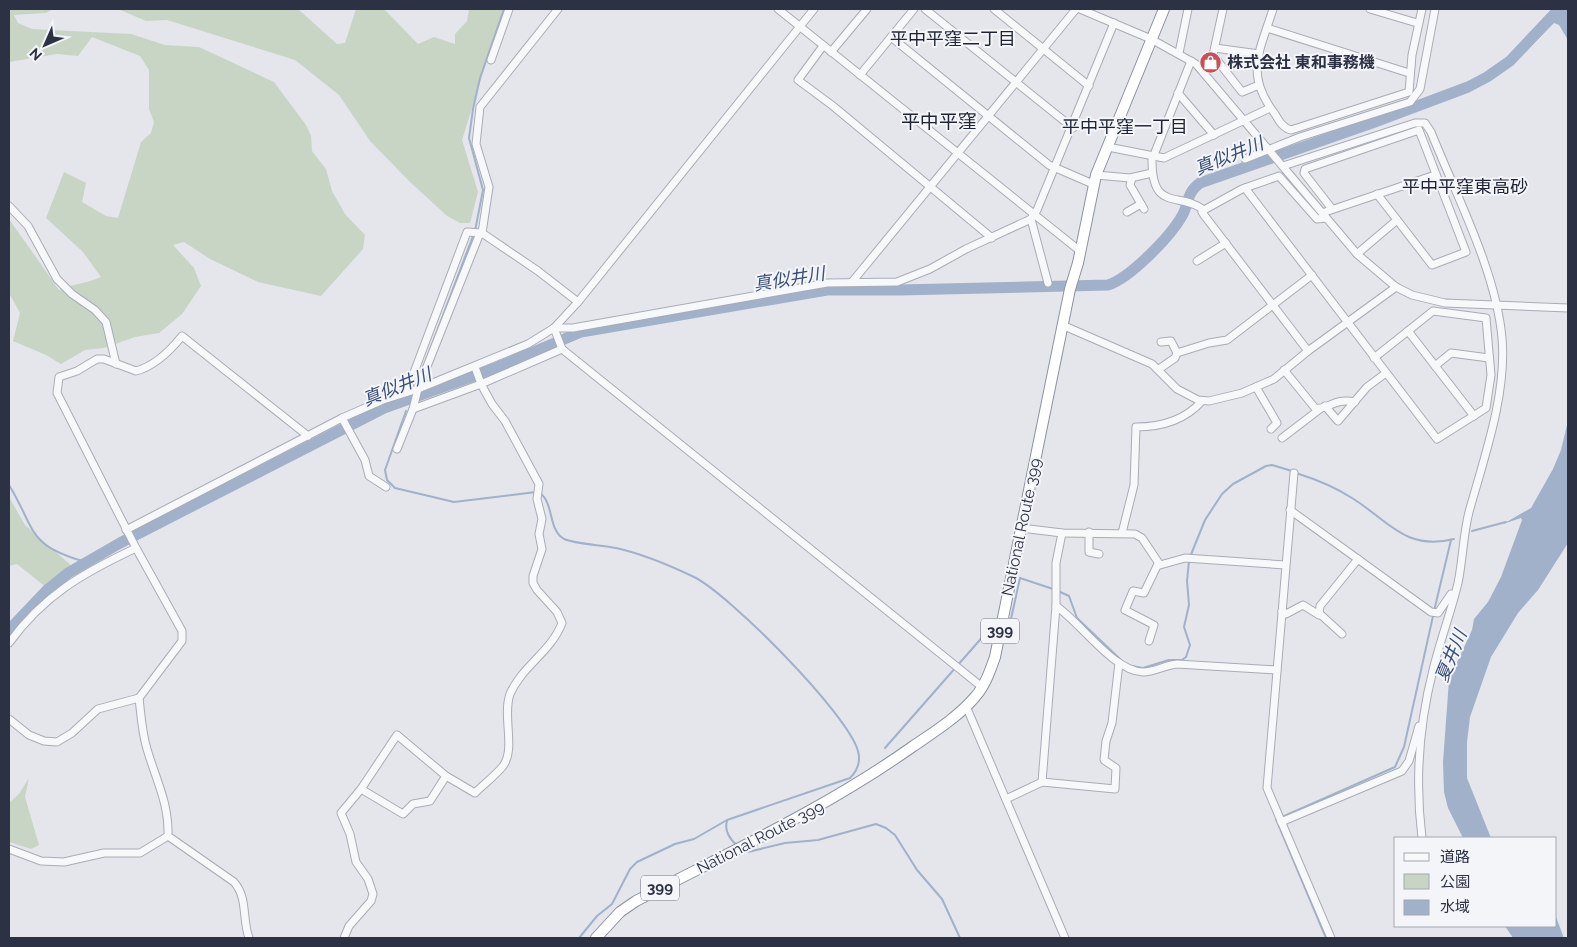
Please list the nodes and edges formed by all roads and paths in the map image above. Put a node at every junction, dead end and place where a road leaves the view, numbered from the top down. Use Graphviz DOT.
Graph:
graph roads {
  1 [pos="509,9"];
  2 [pos="558,9"];
  3 [pos="778,9"];
  4 [pos="814,9"];
  5 [pos="867,9"];
  6 [pos="914,9"];
  7 [pos="925,9"];
  8 [pos="994,9"];
  9 [pos="1076,9"];
  10 [pos="1080,9"];
  11 [pos="1164,9"];
  12 [pos="1188,9"];
  13 [pos="1223,9"];
  14 [pos="1274,9"];
  15 [pos="1370,9"];
  16 [pos="1422,9"];
  17 [pos="1435,9"];
  18 [pos="1097,12"];
  19 [pos="1418,23"];
  20 [pos="1114,24"];
  21 [pos="800,26"];
  22 [pos="1267,28"];
  23 [pos="891,37"];
  24 [pos="1151,39"];
  25 [pos="824,46"];
  26 [pos="1215,48"];
  27 [pos="1043,49"];
  28 [pos="831,52"];
  29 [pos="1179,53"];
  30 [pos="1259,54"];
  31 [pos="491,60"];
  32 [pos="1191,61"];
  33 [pos="1410,73"];
  34 [pos="860,75"];
  35 [pos="1016,83"];
  36 [pos="1259,85"];
  37 [pos="1089,86"];
  38 [pos="1178,93"];
  39 [pos="1270,108"];
  40 [pos="989,116"];
  41 [pos="1244,121"];
  42 [pos="1072,128"];
  43 [pos="1214,135"];
  44 [pos="1108,147"];
  45 [pos="1270,150"];
  46 [pos="958,154"];
  47 [pos="1154,156"];
  48 [pos="1245,159"];
  49 [pos="1283,166"];
  50 [pos="1055,168"];
  51 [pos="1152,174"];
  52 [pos="1435,174"];
  53 [pos="1132,178"];
  54 [pos="1094,180"];
  55 [pos="931,188"];
  56 [pos="1245,188"];
  57 [pos="1377,194"];
  58 [pos="9,206"];
  59 [pos="1332,209"];
  60 [pos="1204,210"];
  61 [pos="1127,212"];
  62 [pos="1324,216"];
  63 [pos="1033,217"];
  64 [pos="1397,220"];
  65 [pos="478,233"];
  66 [pos="992,238"];
  67 [pos="1226,243"];
  68 [pos="1080,251"];
  69 [pos="1357,254"];
  70 [pos="1197,261"];
  71 [pos="1312,275"];
  72 [pos="852,282"];
  73 [pos="1048,283"];
  74 [pos="1396,287"];
  75 [pos="578,302"];
  76 [pos="1498,304"];
  77 [pos="1272,305"];
  78 [pos="1568,308"];
  79 [pos="1348,323"];
  80 [pos="1062,325"];
  81 [pos="555,330"];
  82 [pos="1408,331"];
  83 [pos="1161,342"];
  84 [pos="561,347"];
  85 [pos="1308,351"];
  86 [pos="1177,353"];
  87 [pos="1374,358"];
  88 [pos="1489,358"];
  89 [pos="116,364"];
  90 [pos="1435,366"];
  91 [pos="475,368"];
  92 [pos="1159,369"];
  93 [pos="1284,370"];
  94 [pos="1386,372"];
  95 [pos="481,382"];
  96 [pos="1256,387"];
  97 [pos="418,390"];
  98 [pos="408,391"];
  99 [pos="1202,401"];
  100 [pos="1355,402"];
  101 [pos="414,407"];
  102 [pos="1323,407"];
  103 [pos="1474,416"];
  104 [pos="343,419"];
  105 [pos="1271,428"];
  106 [pos="308,436"];
  107 [pos="1282,438"];
  108 [pos="397,449"];
  109 [pos="1294,473"];
  110 [pos="386,487"];
  111 [pos="1290,510"];
  112 [pos="1021,528"];
  113 [pos="127,531"];
  114 [pos="1089,532"];
  115 [pos="1062,533"];
  116 [pos="1122,533"];
  117 [pos="135,546"];
  118 [pos="1099,554"];
  119 [pos="1358,559"];
  120 [pos="1158,564"];
  121 [pos="1286,565"];
  122 [pos="1458,582"];
  123 [pos="1056,606"];
  124 [pos="1282,611"];
  125 [pos="1320,614"];
  126 [pos="1342,634"];
  127 [pos="1149,642"];
  128 [pos="9,643"];
  129 [pos="1119,663"];
  130 [pos="1277,670"];
  131 [pos="982,686"];
  132 [pos="139,698"];
  133 [pos="966,706"];
  134 [pos="1424,711"];
  135 [pos="9,719"];
  136 [pos="446,776"];
  137 [pos="1042,782"];
  138 [pos="361,789"];
  139 [pos="1006,799"];
  140 [pos="1281,822"];
  141 [pos="168,836"];
  142 [pos="1422,837"];
  143 [pos="9,849"];
  144 [pos="250,938"];
  145 [pos="344,938"];
  146 [pos="596,938"];
  147 [pos="1065,938"];
  148 [pos="1331,938"];
  1 -- 31 [label="street"];
  2 -- 65 [label="street"];
  3 -- 21 [label="street"];
  4 -- 21 [label="street"];
  5 -- 28 [label="street"];
  6 -- 23 [label="street"];
  7 -- 35 [label="street"];
  8 -- 27 [label="street"];
  9 -- 27 [label="street"];
  10 -- 18 [label="street"];
  11 -- 24 [label="highway, National Route 399 / 399"];
  12 -- 29 [label="street"];
  13 -- 26 [label="street"];
  14 -- 22 [label="street"];
  15 -- 19 [label="street"];
  16 -- 19 [label="street"];
  17 -- 45 [label="street"];
  18 -- 20 [label="street"];
  19 -- 33 [label="street"];
  20 -- 24 [label="street"];
  20 -- 37 [label="street"];
  21 -- 25 [label="street"];
  21 -- 75 [label="street"];
  22 -- 30 [label="street"];
  22 -- 33 [label="street"];
  23 -- 34 [label="street"];
  23 -- 40 [label="street"];
  24 -- 29 [label="street"];
  24 -- 44 [label="highway, National Route 399 / 399"];
  25 -- 28 [label="street"];
  25 -- 55 [label="street"];
  26 -- 30 [label="street"];
  26 -- 36 [label="street"];
  27 -- 35 [label="street"];
  27 -- 37 [label="street"];
  28 -- 34 [label="street"];
  29 -- 32 [label="street"];
  30 -- 36 [label="street"];
  32 -- 38 [label="street"];
  32 -- 41 [label="street"];
  33 -- 39 [label="street"];
  34 -- 46 [label="street"];
  35 -- 40 [label="street"];
  35 -- 42 [label="street"];
  36 -- 39 [label="street"];
  37 -- 42 [label="street"];
  38 -- 43 [label="street"];
  38 -- 47 [label="street"];
  39 -- 41 [label="street"];
  40 -- 46 [label="street"];
  40 -- 50 [label="street"];
  41 -- 43 [label="street"];
  41 -- 45 [label="street"];
  42 -- 50 [label="street"];
  43 -- 47 [label="street"];
  44 -- 47 [label="street"];
  44 -- 54 [label="highway, National Route 399 / 399"];
  45 -- 48 [label="street"];
  45 -- 49 [label="street"];
  46 -- 55 [label="street"];
  46 -- 63 [label="street"];
  47 -- 51 [label="street"];
  49 -- 62 [label="street"];
  49 -- 76 [label="street"];
  50 -- 54 [label="street"];
  50 -- 63 [label="street"];
  51 -- 53 [label="street"];
  51 -- 60 [label="street"];
  52 -- 57 [label="street"];
  52 -- 59 [label="street"];
  52 -- 64 [label="street"];
  53 -- 54 [label="street"];
  53 -- 61 [label="street"];
  54 -- 68 [label="highway, National Route 399 / 399"];
  55 -- 66 [label="street"];
  55 -- 72 [label="street"];
  56 -- 60 [label="street"];
  56 -- 62 [label="street"];
  56 -- 71 [label="street"];
  57 -- 59 [label="street"];
  57 -- 64 [label="street"];
  58 -- 89 [label="street"];
  59 -- 62 [label="street"];
  60 -- 67 [label="street"];
  62 -- 69 [label="street"];
  63 -- 66 [label="street"];
  63 -- 68 [label="street"];
  63 -- 73 [label="street"];
  64 -- 69 [label="street"];
  65 -- 75 [label="street"];
  65 -- 97 [label="street"];
  65 -- 98 [label="street"];
  66 -- 72 [label="street"];
  67 -- 70 [label="street"];
  67 -- 77 [label="street"];
  68 -- 80 [label="highway, National Route 399 / 399"];
  69 -- 74 [label="street"];
  71 -- 77 [label="street"];
  71 -- 79 [label="street"];
  72 -- 81 [label="street"];
  74 -- 76 [label="street"];
  74 -- 79 [label="street"];
  75 -- 81 [label="street"];
  76 -- 78 [label="street"];
  76 -- 122 [label="street"];
  77 -- 85 [label="street"];
  77 -- 86 [label="street"];
  79 -- 85 [label="street"];
  79 -- 87 [label="street"];
  80 -- 92 [label="street"];
  80 -- 112 [label="highway, National Route 399 / 399"];
  81 -- 84 [label="street"];
  81 -- 91 [label="street"];
  82 -- 87 [label="street"];
  82 -- 88 [label="street"];
  82 -- 90 [label="street"];
  83 -- 86 [label="street"];
  84 -- 95 [label="street"];
  84 -- 131 [label="street"];
  85 -- 93 [label="street"];
  86 -- 92 [label="street"];
  87 -- 94 [label="street"];
  88 -- 90 [label="street"];
  88 -- 103 [label="street"];
  89 -- 106 [label="street"];
  89 -- 113 [label="street"];
  90 -- 103 [label="street"];
  91 -- 95 [label="street"];
  91 -- 97 [label="street"];
  92 -- 99 [label="street"];
  93 -- 96 [label="street"];
  93 -- 102 [label="street"];
  94 -- 100 [label="street"];
  94 -- 103 [label="street"];
  95 -- 101 [label="street"];
  95 -- 136 [label="street"];
  96 -- 99 [label="street"];
  96 -- 105 [label="street"];
  97 -- 98 [label="street"];
  97 -- 101 [label="street"];
  98 -- 104 [label="street"];
  99 -- 116 [label="street"];
  100 -- 102 [label="street"];
  100 -- 102 [label="street"];
  101 -- 108 [label="street"];
  102 -- 107 [label="street"];
  104 -- 106 [label="street"];
  104 -- 110 [label="street"];
  106 -- 113 [label="street"];
  109 -- 111 [label="street"];
  111 -- 119 [label="street"];
  111 -- 121 [label="street"];
  112 -- 115 [label="street"];
  112 -- 131 [label="highway, National Route 399 / 399"];
  113 -- 117 [label="street"];
  114 -- 115 [label="street"];
  114 -- 116 [label="street"];
  114 -- 118 [label="street"];
  115 -- 123 [label="street"];
  116 -- 120 [label="street"];
  117 -- 128 [label="street"];
  117 -- 132 [label="street"];
  119 -- 122 [label="street"];
  119 -- 125 [label="street"];
  120 -- 121 [label="street"];
  120 -- 127 [label="street"];
  121 -- 124 [label="street"];
  122 -- 134 [label="street"];
  123 -- 129 [label="street"];
  123 -- 137 [label="street"];
  124 -- 125 [label="street"];
  124 -- 130 [label="street"];
  125 -- 126 [label="street"];
  129 -- 130 [label="street"];
  129 -- 137 [label="street"];
  130 -- 140 [label="street"];
  131 -- 133 [label="highway, National Route 399 / 399"];
  132 -- 135 [label="street"];
  132 -- 141 [label="street"];
  133 -- 139 [label="street"];
  133 -- 146 [label="highway, National Route 399 / 399"];
  134 -- 140 [label="street"];
  134 -- 142 [label="street"];
  136 -- 138 [label="street"];
  136 -- 138 [label="street"];
  137 -- 139 [label="street"];
  138 -- 145 [label="street"];
  139 -- 147 [label="street"];
  140 -- 148 [label="street"];
  141 -- 143 [label="street"];
  141 -- 144 [label="street"];
}
